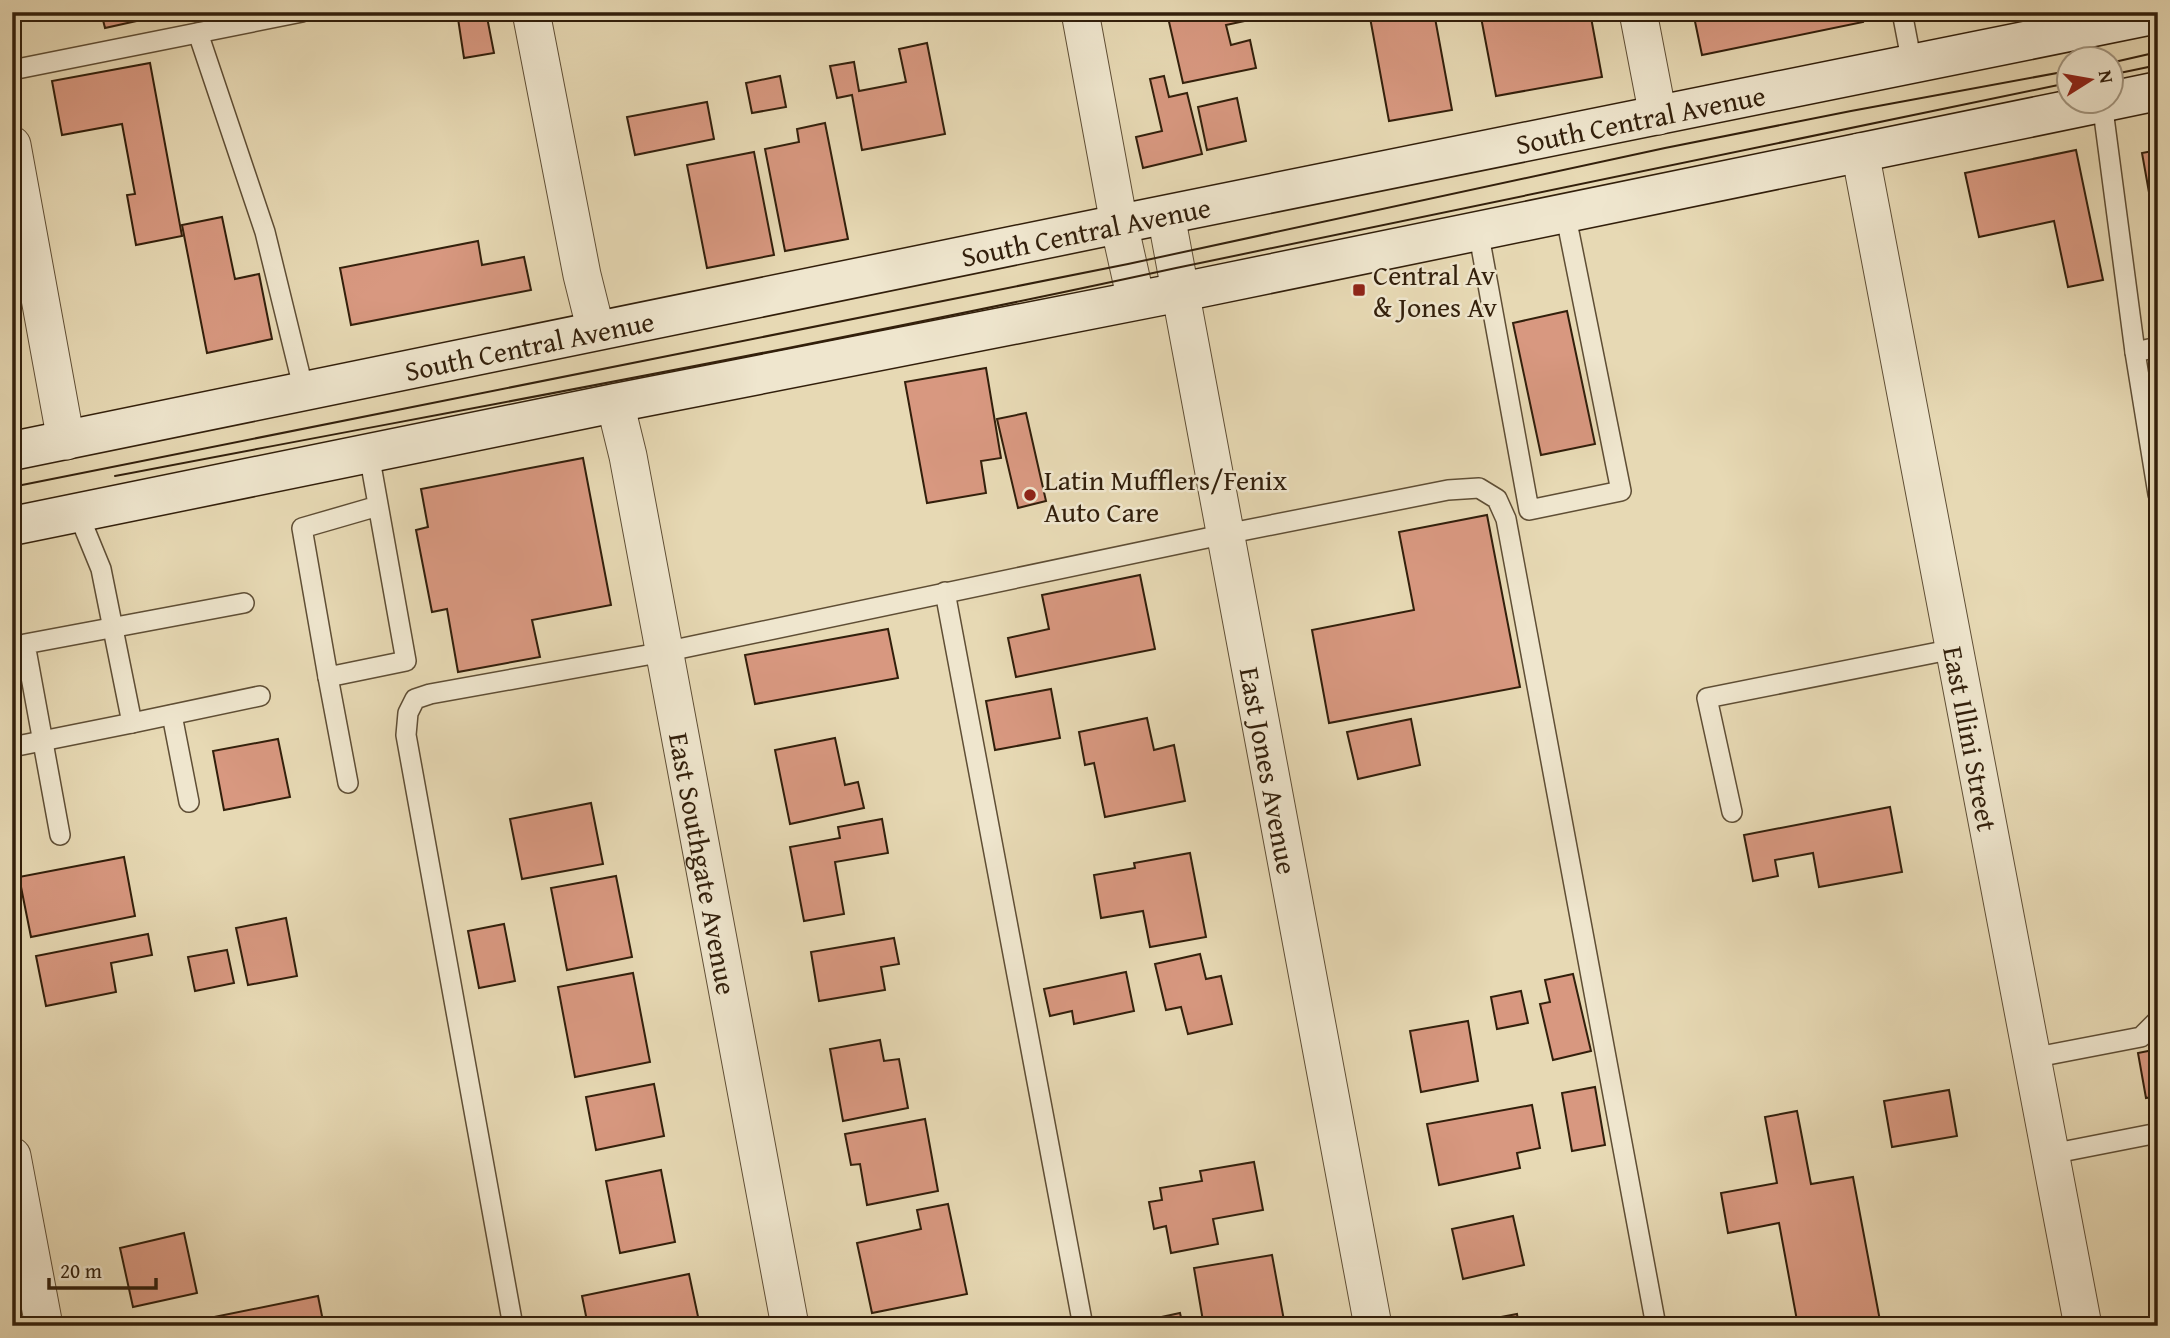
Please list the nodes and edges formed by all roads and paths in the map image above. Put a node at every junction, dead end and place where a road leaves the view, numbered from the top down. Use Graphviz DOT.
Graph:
graph roads {
  1 [pos="302,12"];
  2 [pos="531,12"];
  3 [pos="1080,12"];
  4 [pos="1638,12"];
  5 [pos="1902,12"];
  6 [pos="2158,14"];
  7 [pos="258,17"];
  8 [pos="2087,20"];
  9 [pos="198,33"];
  10 [pos="1912,64"];
  11 [pos="12,70"];
  12 [pos="2158,91"];
  13 [pos="2124,98"];
  14 [pos="2054,113"];
  15 [pos="1658,116"];
  16 [pos="2108,116"];
  17 [pos="1860,152"];
  18 [pos="14,161"];
  19 [pos="1565,212"];
  20 [pos="1166,215"];
  21 [pos="1119,224"];
  22 [pos="1478,230"];
  23 [pos="1181,292"];
  24 [pos="1136,300"];
  25 [pos="596,331"];
  26 [pos="2158,347"];
  27 [pos="2135,352"];
  28 [pos="304,391"];
  29 [pos="615,403"];
  30 [pos="66,441"];
  31 [pos="12,451"];
  32 [pos="369,454"];
  33 [pos="2158,494"];
  34 [pos="378,506"];
  35 [pos="78,513"];
  36 [pos="12,526"];
  37 [pos="1226,534"];
  38 [pos="945,592"];
  39 [pos="244,603"];
  40 [pos="113,627"];
  41 [pos="1954,649"];
  42 [pos="664,652"];
  43 [pos="328,677"];
  44 [pos="260,696"];
  45 [pos="172,715"];
  46 [pos="132,723"];
  47 [pos="43,741"];
  48 [pos="12,747"];
  49 [pos="348,783"];
  50 [pos="189,802"];
  51 [pos="1732,812"];
  52 [pos="60,835"];
  53 [pos="2158,1020"];
  54 [pos="2032,1058"];
  55 [pos="2158,1133"];
  56 [pos="2050,1154"];
  57 [pos="12,1156"];
  58 [pos="44,1326"];
  59 [pos="513,1326"];
  60 [pos="790,1326"];
  61 [pos="1083,1326"];
  62 [pos="1373,1326"];
  63 [pos="1656,1326"];
  64 [pos="2083,1326"];
  1 -- 7 [label="lane"];
  2 -- 25 [label="street"];
  3 -- 21 [label="street"];
  4 -- 15 [label="street"];
  5 -- 10 [label="lane"];
  6 -- 8 [label="main road, South Central Avenue"];
  7 -- 9 [label="lane"];
  8 -- 10 [label="main road, South Central Avenue"];
  9 -- 11 [label="lane"];
  9 -- 28 [label="lane"];
  10 -- 15 [label="main road, South Central Avenue"];
  12 -- 13 [label="main road"];
  14 -- 17 [label="main road"];
  15 -- 20 [label="main road, South Central Avenue"];
  16 -- 27 [label="lane"];
  17 -- 19 [label="main road"];
  17 -- 41 [label="street, East Illini Street"];
  18 -- 30 [label="street"];
  19 -- 22 [label="main road"];
  19 -- 22 [label="lane"];
  20 -- 21 [label="main road, South Central Avenue"];
  20 -- 23 [label="street, East Jones Avenue"];
  21 -- 24 [label="street"];
  21 -- 25 [label="main road, South Central Avenue"];
  22 -- 23 [label="main road"];
  23 -- 24 [label="main road"];
  23 -- 37 [label="street, East Jones Avenue"];
  24 -- 29 [label="main road"];
  25 -- 28 [label="main road, South Central Avenue"];
  26 -- 27 [label="lane"];
  27 -- 33 [label="lane"];
  28 -- 30 [label="main road, South Central Avenue"];
  29 -- 32 [label="main road"];
  29 -- 42 [label="street, East Southgate Avenue"];
  30 -- 31 [label="main road, South Central Avenue"];
  32 -- 34 [label="lane"];
  32 -- 35 [label="main road"];
  34 -- 43 [label="lane"];
  34 -- 43 [label="lane"];
  35 -- 36 [label="main road"];
  35 -- 40 [label="lane"];
  37 -- 38 [label="lane"];
  37 -- 62 [label="street, East Jones Avenue"];
  37 -- 63 [label="lane"];
  38 -- 42 [label="lane"];
  38 -- 61 [label="lane"];
  39 -- 40 [label="lane"];
  40 -- 46 [label="lane"];
  40 -- 47 [label="lane"];
  41 -- 51 [label="lane"];
  41 -- 54 [label="street, East Illini Street"];
  42 -- 59 [label="lane"];
  42 -- 60 [label="street, East Southgate Avenue"];
  43 -- 49 [label="lane"];
  44 -- 45 [label="lane"];
  45 -- 46 [label="lane"];
  45 -- 50 [label="lane"];
  46 -- 47 [label="lane"];
  47 -- 48 [label="lane"];
  47 -- 52 [label="lane"];
  53 -- 54 [label="lane"];
  54 -- 56 [label="street, East Illini Street"];
  55 -- 56 [label="lane"];
  56 -- 64 [label="street, East Illini Street"];
  57 -- 58 [label="street"];
}
